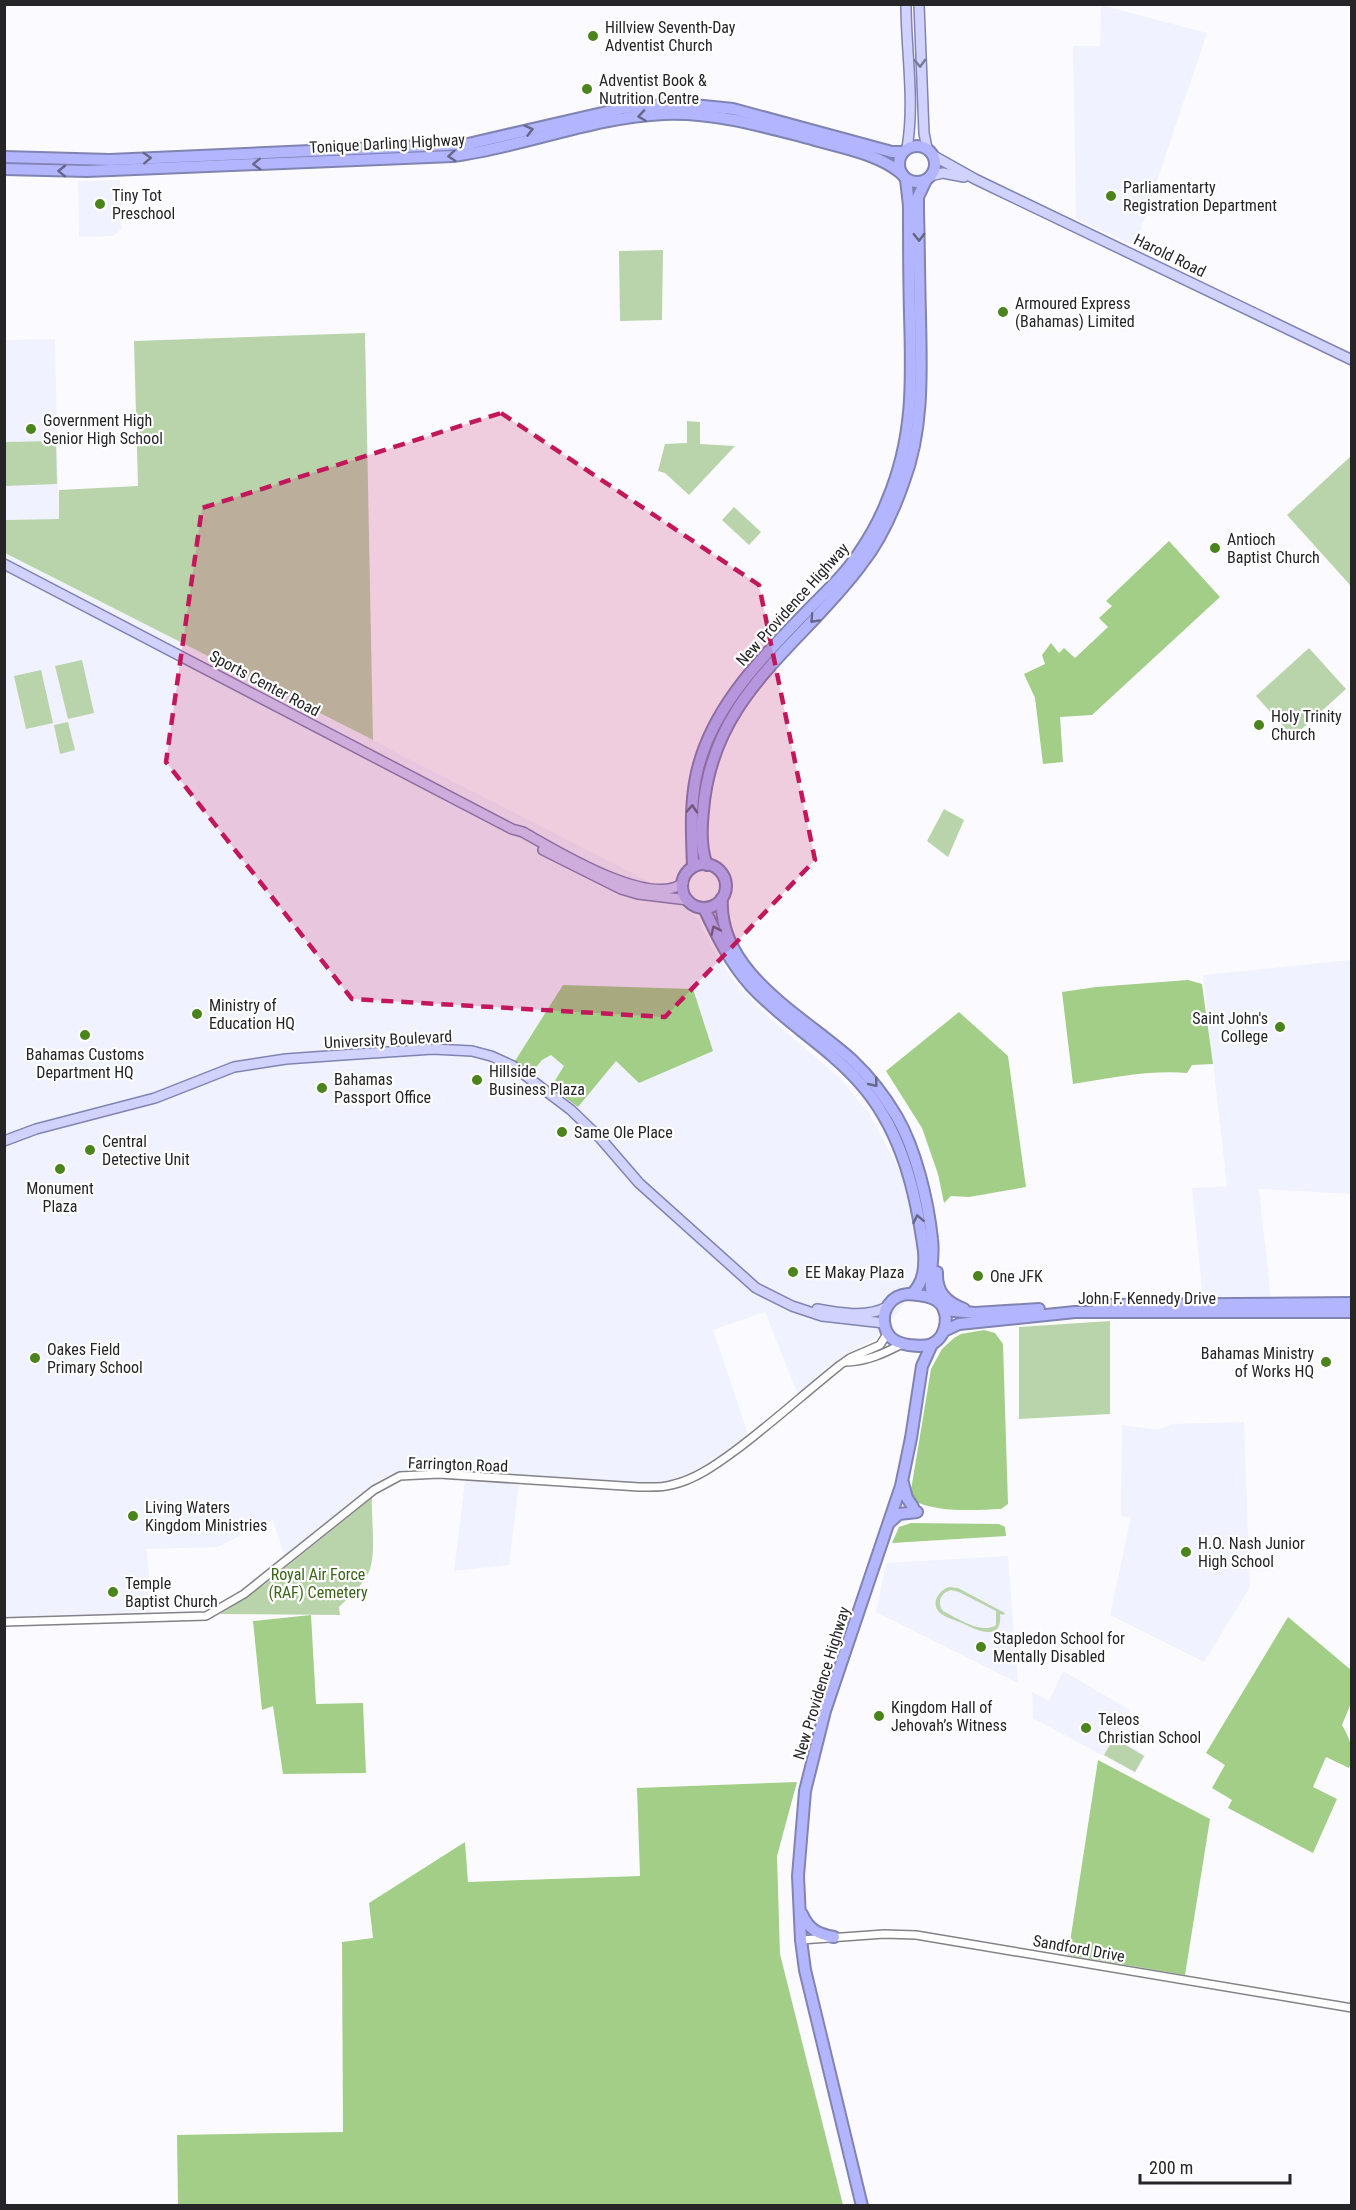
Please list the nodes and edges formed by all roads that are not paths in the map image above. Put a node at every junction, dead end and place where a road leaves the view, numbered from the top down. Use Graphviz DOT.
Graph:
graph roads {
  1 [pos="906,4"];
  2 [pos="919,4"];
  3 [pos="904,150"];
  4 [pos="930,152"];
  5 [pos="4,157"];
  6 [pos="4,169"];
  7 [pos="903,176"];
  8 [pos="928,178"];
  9 [pos="975,179"];
  10 [pos="1352,360"];
  11 [pos="4,564"];
  12 [pos="512,829"];
  13 [pos="707,865"];
  14 [pos="693,867"];
  15 [pos="683,883"];
  16 [pos="722,898"];
  17 [pos="688,900"];
  18 [pos="704,908"];
  19 [pos="4,1141"];
  20 [pos="933,1240"];
  21 [pos="912,1294"];
  22 [pos="933,1298"];
  23 [pos="1352,1303"];
  24 [pos="887,1307"];
  25 [pos="800,1308"];
  26 [pos="944,1310"];
  27 [pos="1352,1312"];
  28 [pos="975,1313"];
  29 [pos="886,1329"];
  30 [pos="944,1330"];
  31 [pos="932,1344"];
  32 [pos="907,1345"];
  33 [pos="845,1362"];
  34 [pos="919,1385"];
  35 [pos="903,1480"];
  36 [pos="888,1525"];
  37 [pos="4,1622"];
  38 [pos="800,1908"];
  39 [pos="834,1937"];
  40 [pos="801,1940"];
  41 [pos="1352,2008"];
  42 [pos="862,2205"];
  1 -- 3 [label="main road"];
  2 -- 4 [label="main road, one-way"];
  3 -- 4 [label="highway"];
  5 -- 3 [label="highway, Tonique Darling Highway, one-way"];
  3 -- 7 [label="highway"];
  4 -- 8 [label="highway"];
  4 -- 9 [label="main road, Harold Road"];
  7 -- 6 [label="highway, Tonique Darling Highway, one-way"];
  7 -- 8 [label="highway"];
  14 -- 7 [label="highway, New Providence Highway, one-way"];
  8 -- 9 [label="main road, Harold Road"];
  8 -- 13 [label="highway, New Providence Highway, one-way"];
  9 -- 10 [label="main road, Harold Road"];
  11 -- 12 [label="main road, Sports Center Road"];
  12 -- 15 [label="main road, Sports Center Road"];
  12 -- 17 [label="main road, Sports Center Road"];
  13 -- 14 [label="highway"];
  13 -- 16 [label="highway"];
  14 -- 15 [label="highway"];
  15 -- 17 [label="highway"];
  16 -- 18 [label="highway"];
  16 -- 20 [label="highway, one-way"];
  17 -- 18 [label="highway"];
  21 -- 18 [label="highway, one-way"];
  19 -- 25 [label="main road, University Boulevard"];
  20 -- 22 [label="highway"];
  20 -- 28 [label="highway"];
  21 -- 22 [label="highway"];
  21 -- 24 [label="highway"];
  22 -- 26 [label="highway"];
  23 -- 28 [label="highway, John F. Kennedy Drive"];
  24 -- 25 [label="main road, University Boulevard"];
  24 -- 29 [label="highway"];
  25 -- 29 [label="main road, University Boulevard"];
  26 -- 28 [label="highway, John F. Kennedy Drive"];
  26 -- 30 [label="highway"];
  27 -- 30 [label="highway, John F. Kennedy Drive"];
  29 -- 32 [label="highway"];
  29 -- 33 [label="street, Farrington Road"];
  30 -- 31 [label="highway, New Providence Highway"];
  31 -- 32 [label="highway"];
  31 -- 34 [label="highway, New Providence Highway"];
  32 -- 33 [label="street, Farrington Road"];
  32 -- 34 [label="highway, New Providence Highway"];
  33 -- 37 [label="street, Farrington Road"];
  34 -- 35 [label="highway, New Providence Highway"];
  35 -- 36 [label="highway, New Providence Highway"];
  35 -- 36 [label="highway"];
  36 -- 38 [label="highway, New Providence Highway"];
  38 -- 39 [label="highway"];
  38 -- 40 [label="highway, New Providence Highway"];
  39 -- 40 [label="street, Sandford Drive"];
  39 -- 41 [label="street, Sandford Drive"];
  40 -- 42 [label="highway, New Providence Highway"];
}
